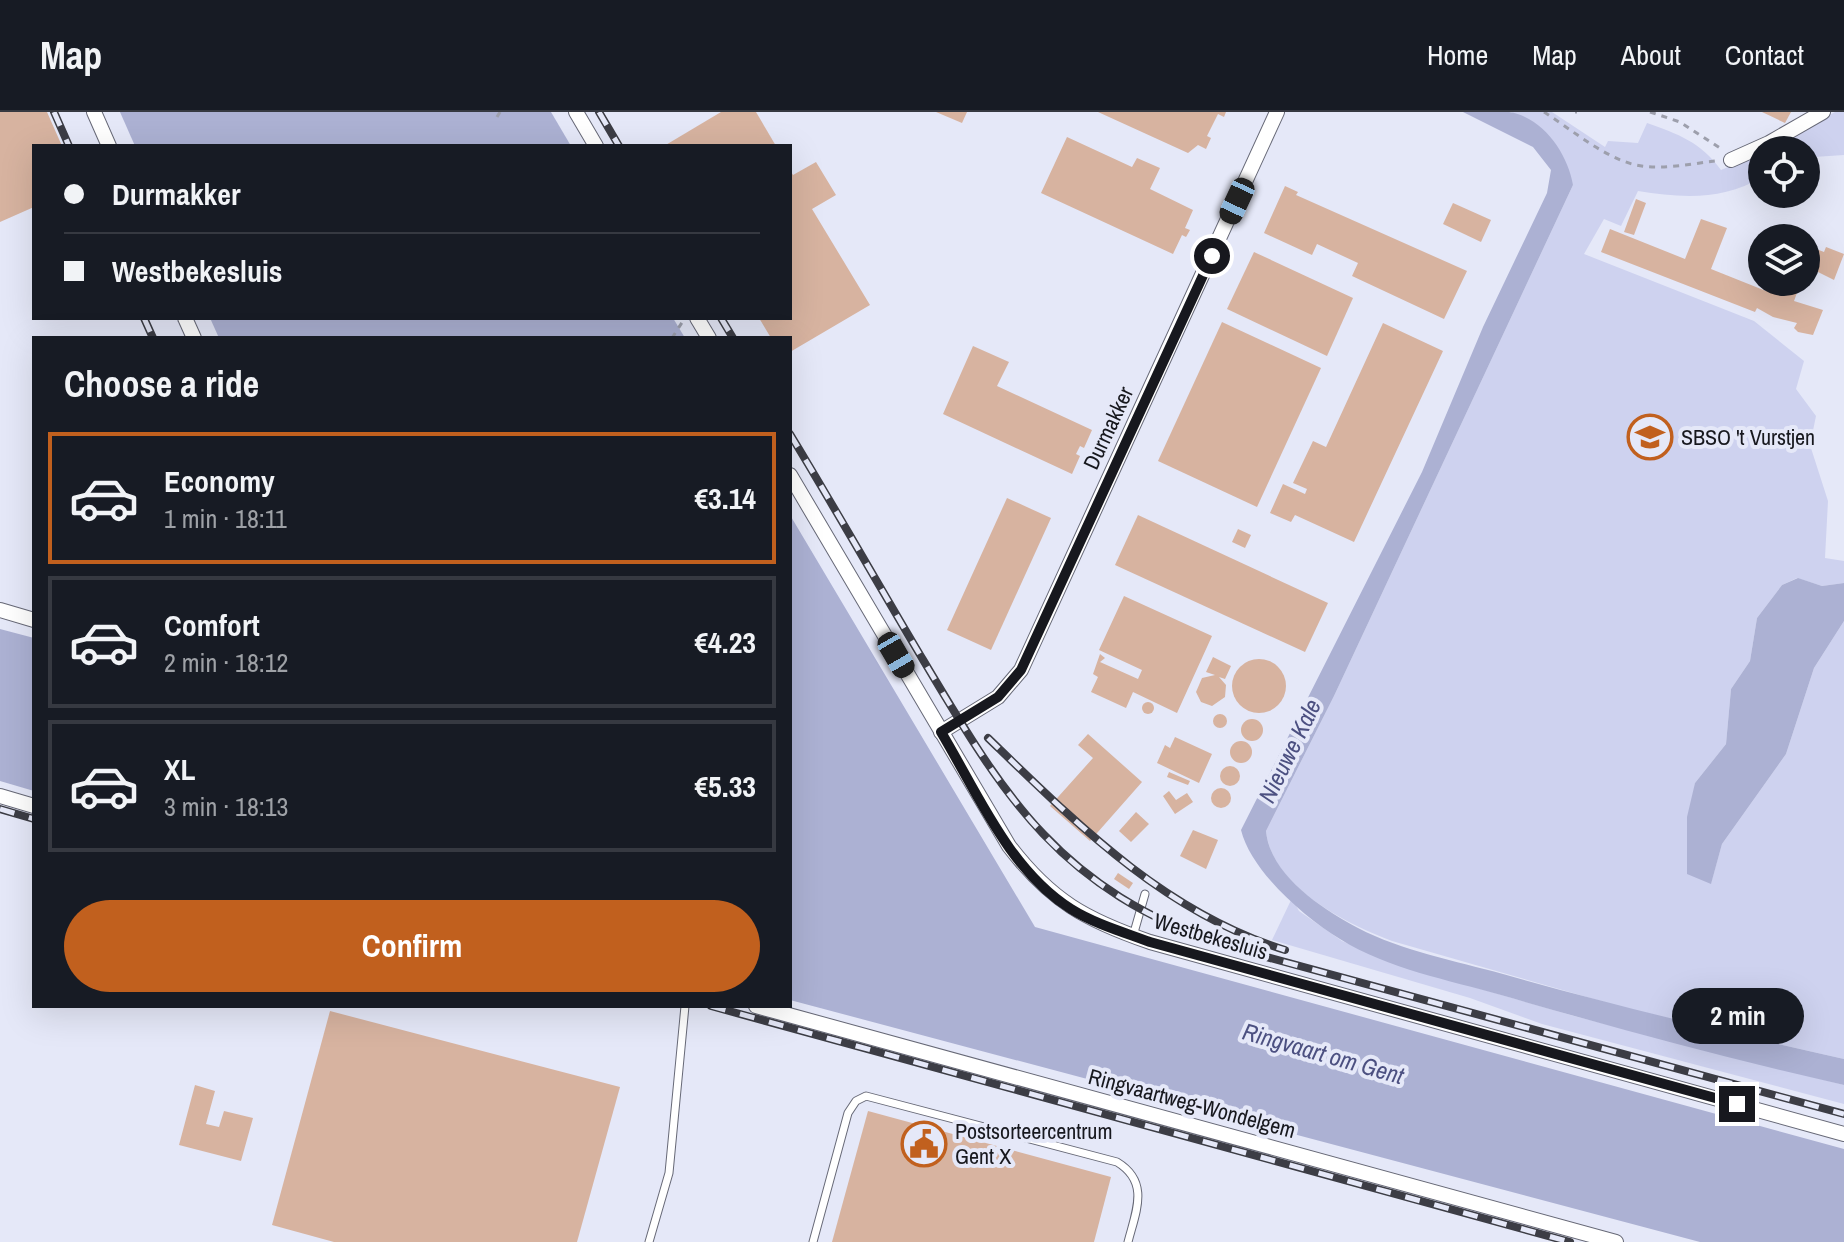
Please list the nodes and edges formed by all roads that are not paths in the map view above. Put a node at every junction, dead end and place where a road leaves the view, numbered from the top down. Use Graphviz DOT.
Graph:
graph roads {
  1 [pos="94,112"];
  2 [pos="576,112"];
  3 [pos="1277,112"];
  4 [pos="1823,112"];
  5 [pos="108,144"];
  6 [pos="595,144"];
  7 [pos="1731,160"];
  8 [pos="792,478"];
  9 [pos="0,610"];
  10 [pos="32,620"];
  11 [pos="941,732"];
  12 [pos="0,796"];
  13 [pos="32,805"];
  14 [pos="1145,894"];
  15 [pos="1133,936"];
  16 [pos="685,1008"];
  17 [pos="763,1008"];
  18 [pos="1844,1134"];
  19 [pos="649,1242"];
  20 [pos="813,1242"];
  21 [pos="1128,1242"];
  22 [pos="1616,1242"];
  1 -- 5 [label="street"];
  2 -- 6 [label="street"];
  3 -- 11 [label="street, Durmakker"];
  4 -- 7 [label="street"];
  8 -- 11 [label="street, Westbekesluis"];
  9 -- 10 [label="street"];
  11 -- 15 [label="street, Westbekesluis"];
  12 -- 13 [label="street"];
  14 -- 15 [label="lane"];
  15 -- 18 [label="street, Westbekesluis"];
  16 -- 19 [label="lane"];
  17 -- 22 [label="street, Ringvaartweg-Wondelgem"];
  20 -- 21 [label="lane"];
}
